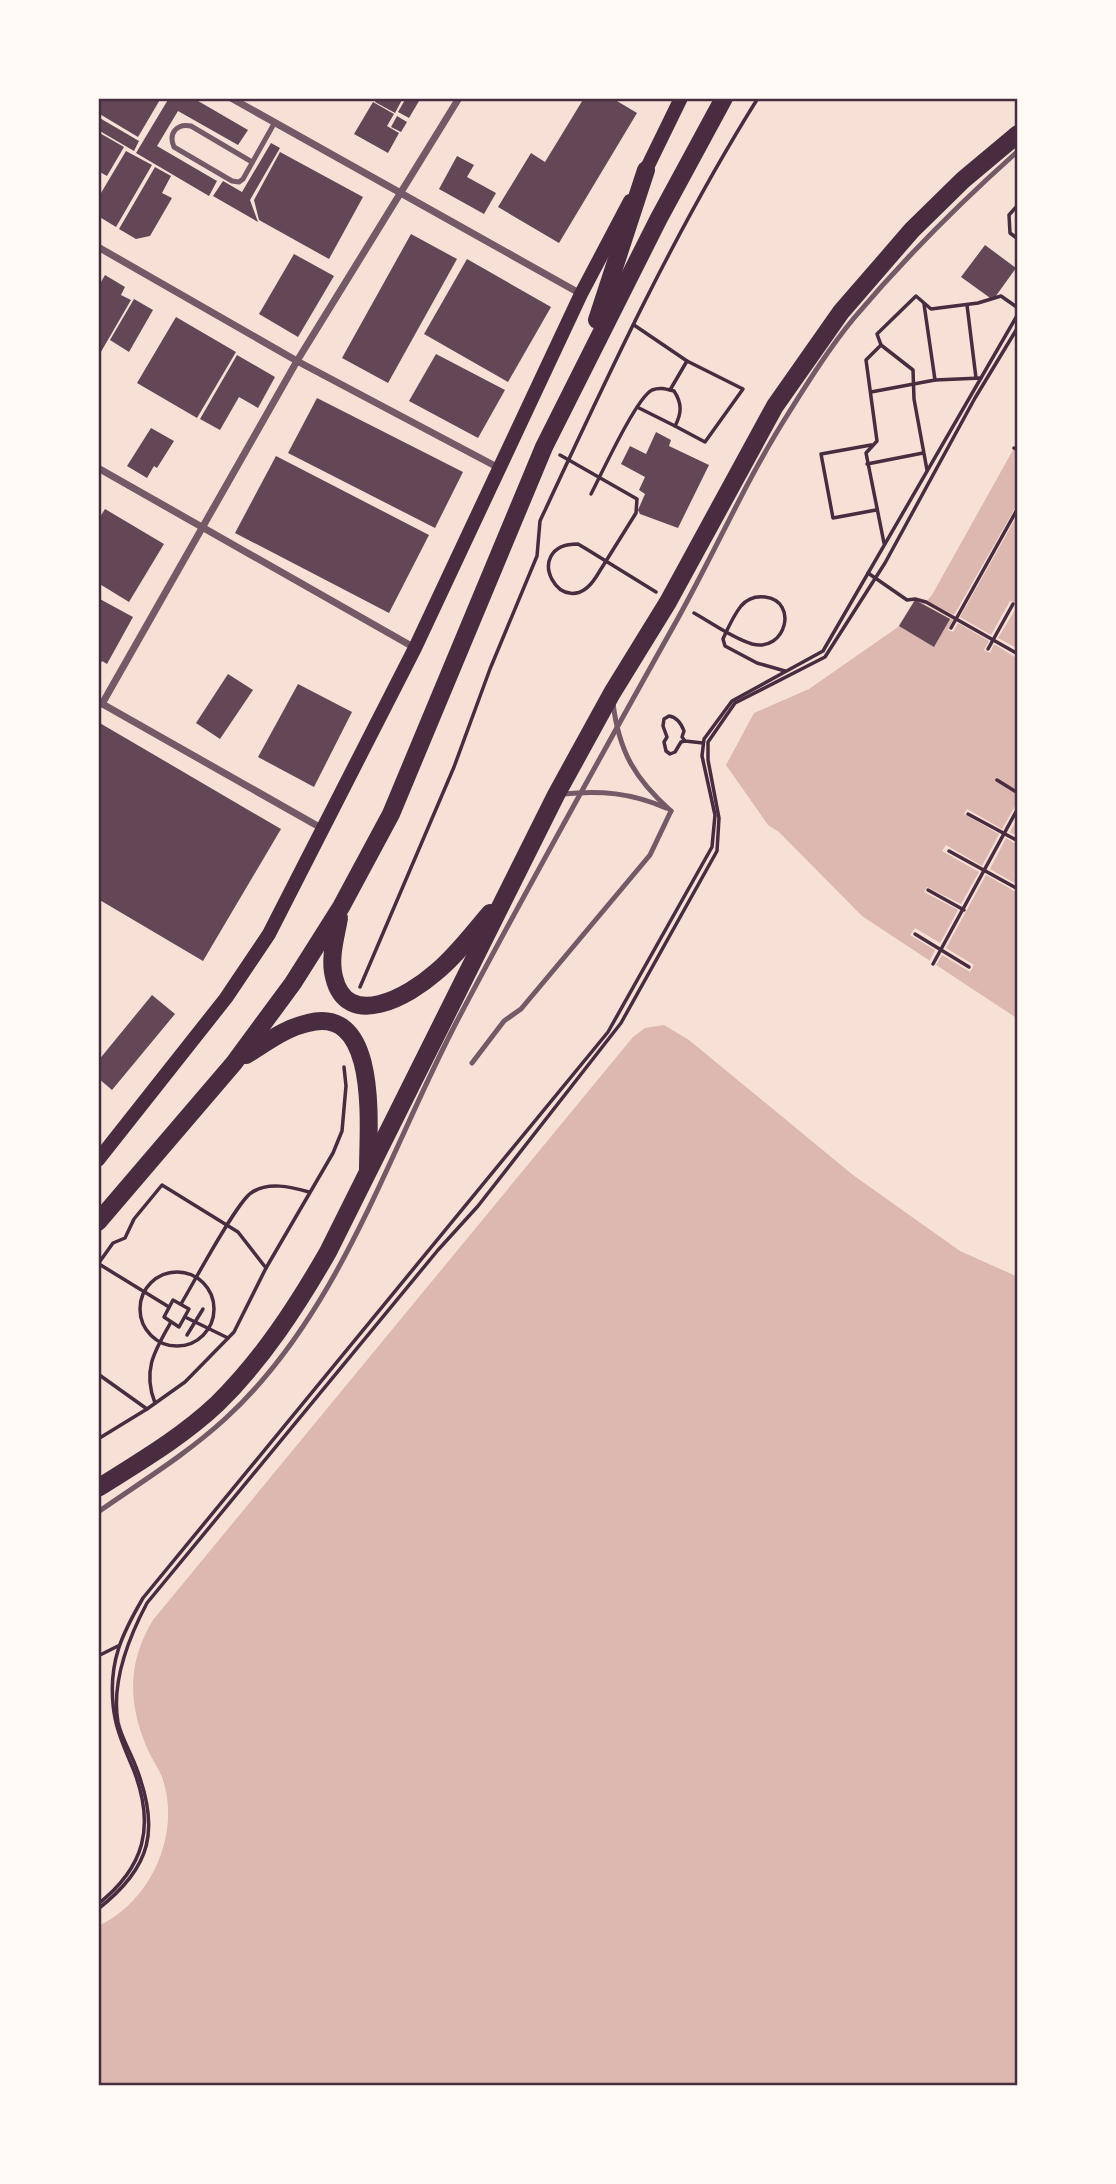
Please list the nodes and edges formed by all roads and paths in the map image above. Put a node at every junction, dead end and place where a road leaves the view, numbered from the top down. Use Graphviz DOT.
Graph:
graph roads {
  1 [pos="231,98"];
  2 [pos="459,98"];
  3 [pos="681,98"];
  4 [pos="724,98"];
  5 [pos="758,98"];
  6 [pos="275,122"];
  7 [pos="1018,134"];
  8 [pos="1018,151"];
  9 [pos="252,162"];
  10 [pos="646,170"];
  11 [pos="402,192"];
  12 [pos="1018,205"];
  13 [pos="1018,239"];
  14 [pos="98,247"];
  15 [pos="581,294"];
  16 [pos="923,302"];
  17 [pos="967,304"];
  18 [pos="1018,308"];
  19 [pos="1018,314"];
  20 [pos="633,325"];
  21 [pos="1018,327"];
  22 [pos="881,345"];
  23 [pos="687,360"];
  24 [pos="297,361"];
  25 [pos="979,378"];
  26 [pos="935,380"];
  27 [pos="914,383"];
  28 [pos="670,390"];
  29 [pos="871,391"];
  30 [pos="570,392"];
  31 [pos="637,408"];
  32 [pos="675,426"];
  33 [pos="873,445"];
  34 [pos="924,453"];
  35 [pos="568,459"];
  36 [pos="867,464"];
  37 [pos="98,468"];
  38 [pos="499,468"];
  39 [pos="927,471"];
  40 [pos="600,478"];
  41 [pos="591,494"];
  42 [pos="1018,508"];
  43 [pos="876,510"];
  44 [pos="202,528"];
  45 [pos="884,545"];
  46 [pos="588,550"];
  47 [pos="868,573"];
  48 [pos="875,578"];
  49 [pos="1013,604"];
  50 [pos="956,618"];
  51 [pos="951,628"];
  52 [pos="737,637"];
  53 [pos="993,639"];
  54 [pos="415,648"];
  55 [pos="988,649"];
  56 [pos="1018,654"];
  57 [pos="788,671"];
  58 [pos="612,693"];
  59 [pos="100,703"];
  60 [pos="616,728"];
  61 [pos="685,741"];
  62 [pos="703,743"];
  63 [pos="998,780"];
  64 [pos="579,792"];
  65 [pos="1018,793"];
  66 [pos="556,795"];
  67 [pos="1018,808"];
  68 [pos="671,811"];
  69 [pos="968,814"];
  70 [pos="324,829"];
  71 [pos="1005,834"];
  72 [pos="1018,841"];
  73 [pos="949,852"];
  74 [pos="985,870"];
  75 [pos="1018,889"];
  76 [pos="928,890"];
  77 [pos="508,891"];
  78 [pos="341,907"];
  79 [pos="964,909"];
  80 [pos="915,934"];
  81 [pos="941,950"];
  82 [pos="933,964"];
  83 [pos="970,967"];
  84 [pos="353,1002"];
  85 [pos="234,1063"];
  86 [pos="472,1063"];
  87 [pos="344,1064"];
  88 [pos="99,1156"];
  89 [pos="368,1172"];
  90 [pos="309,1192"];
  91 [pos="98,1222"];
  92 [pos="228,1226"];
  93 [pos="98,1264"];
  94 [pos="266,1268"];
  95 [pos="197,1278"];
  96 [pos="144,1291"];
  97 [pos="181,1304"];
  98 [pos="169,1307"];
  99 [pos="203,1308"];
  100 [pos="185,1317"];
  101 [pos="171,1322"];
  102 [pos="194,1322"];
  103 [pos="208,1329"];
  104 [pos="187,1335"];
  105 [pos="228,1338"];
  106 [pos="161,1342"];
  107 [pos="98,1374"];
  108 [pos="155,1403"];
  109 [pos="147,1409"];
  110 [pos="98,1439"];
  111 [pos="98,1488"];
  112 [pos="98,1512"];
  113 [pos="118,1646"];
  114 [pos="98,1656"];
  115 [pos="98,1906"];
  1 -- 6 [label="street"];
  2 -- 11 [label="street"];
  3 -- 10 [label="main road"];
  4 -- 30 [label="highway"];
  5 -- 20 [label="path"];
  6 -- 9 [label="lane"];
  6 -- 11 [label="street"];
  7 -- 58 [label="highway"];
  8 -- 60 [label="lane"];
  9 -- 9 [label="lane"];
  10 -- 15 [label="main road"];
  10 -- 30 [label="highway"];
  11 -- 15 [label="street"];
  11 -- 24 [label="street"];
  12 -- 13 [label="path"];
  14 -- 24 [label="street"];
  15 -- 38 [label="main road"];
  16 -- 17 [label="path"];
  16 -- 22 [label="path"];
  16 -- 26 [label="path"];
  17 -- 18 [label="path"];
  17 -- 25 [label="path"];
  19 -- 25 [label="path"];
  20 -- 23 [label="path"];
  20 -- 35 [label="path"];
  21 -- 48 [label="path"];
  22 -- 27 [label="path"];
  22 -- 29 [label="path"];
  23 -- 28 [label="path"];
  23 -- 32 [label="path"];
  24 -- 38 [label="street"];
  24 -- 44 [label="street"];
  25 -- 26 [label="path"];
  25 -- 39 [label="path"];
  26 -- 27 [label="path"];
  27 -- 29 [label="path"];
  27 -- 34 [label="path"];
  28 -- 31 [label="path"];
  28 -- 32 [label="path"];
  29 -- 33 [label="path"];
  30 -- 78 [label="highway"];
  31 -- 32 [label="path"];
  31 -- 40 [label="path"];
  33 -- 36 [label="path"];
  33 -- 43 [label="path"];
  34 -- 36 [label="path"];
  34 -- 39 [label="path"];
  35 -- 40 [label="path"];
  35 -- 84 [label="path"];
  36 -- 43 [label="path"];
  37 -- 44 [label="street"];
  38 -- 54 [label="main road"];
  39 -- 45 [label="path"];
  40 -- 41 [label="path"];
  40 -- 46 [label="path"];
  42 -- 50 [label="path"];
  43 -- 45 [label="path"];
  44 -- 54 [label="street"];
  44 -- 59 [label="street"];
  45 -- 47 [label="path"];
  47 -- 48 [label="path"];
  47 -- 57 [label="path"];
  48 -- 50 [label="path"];
  48 -- 115 [label="path"];
  49 -- 53 [label="path"];
  50 -- 51 [label="path"];
  50 -- 53 [label="path"];
  52 -- 57 [label="path"];
  53 -- 55 [label="path"];
  53 -- 56 [label="path"];
  54 -- 70 [label="main road"];
  57 -- 62 [label="path"];
  58 -- 60 [label="lane"];
  58 -- 66 [label="highway"];
  59 -- 70 [label="street"];
  60 -- 64 [label="lane"];
  60 -- 68 [label="lane"];
  61 -- 61 [label="path"];
  61 -- 62 [label="path"];
  62 -- 113 [label="path"];
  63 -- 65 [label="path"];
  64 -- 66 [label="lane"];
  64 -- 68 [label="lane"];
  64 -- 112 [label="lane"];
  66 -- 77 [label="highway"];
  67 -- 71 [label="path"];
  68 -- 86 [label="lane"];
  69 -- 71 [label="path"];
  70 -- 88 [label="main road"];
  71 -- 72 [label="path"];
  71 -- 74 [label="path"];
  73 -- 74 [label="path"];
  74 -- 75 [label="path"];
  74 -- 79 [label="path"];
  76 -- 79 [label="path"];
  77 -- 84 [label="highway"];
  77 -- 89 [label="highway"];
  78 -- 84 [label="highway"];
  78 -- 85 [label="highway"];
  79 -- 81 [label="path"];
  80 -- 81 [label="path"];
  81 -- 82 [label="path"];
  81 -- 83 [label="path"];
  85 -- 89 [label="highway"];
  85 -- 91 [label="highway"];
  87 -- 90 [label="path"];
  89 -- 111 [label="highway"];
  90 -- 92 [label="path"];
  90 -- 94 [label="path"];
  92 -- 93 [label="path"];
  92 -- 94 [label="path"];
  92 -- 95 [label="path"];
  93 -- 96 [label="path"];
  94 -- 105 [label="path"];
  95 -- 96 [label="path"];
  95 -- 97 [label="path"];
  95 -- 103 [label="path"];
  96 -- 98 [label="path"];
  96 -- 106 [label="path"];
  97 -- 98 [label="path"];
  97 -- 100 [label="path"];
  98 -- 101 [label="path"];
  99 -- 102 [label="path"];
  100 -- 101 [label="path"];
  100 -- 102 [label="path"];
  101 -- 106 [label="path"];
  102 -- 103 [label="path"];
  102 -- 104 [label="path"];
  103 -- 105 [label="path"];
  103 -- 106 [label="path"];
  105 -- 108 [label="path"];
  106 -- 108 [label="path"];
  107 -- 109 [label="path"];
  108 -- 109 [label="path"];
  109 -- 110 [label="path"];
  113 -- 114 [label="path"];
  113 -- 115 [label="path"];
}
